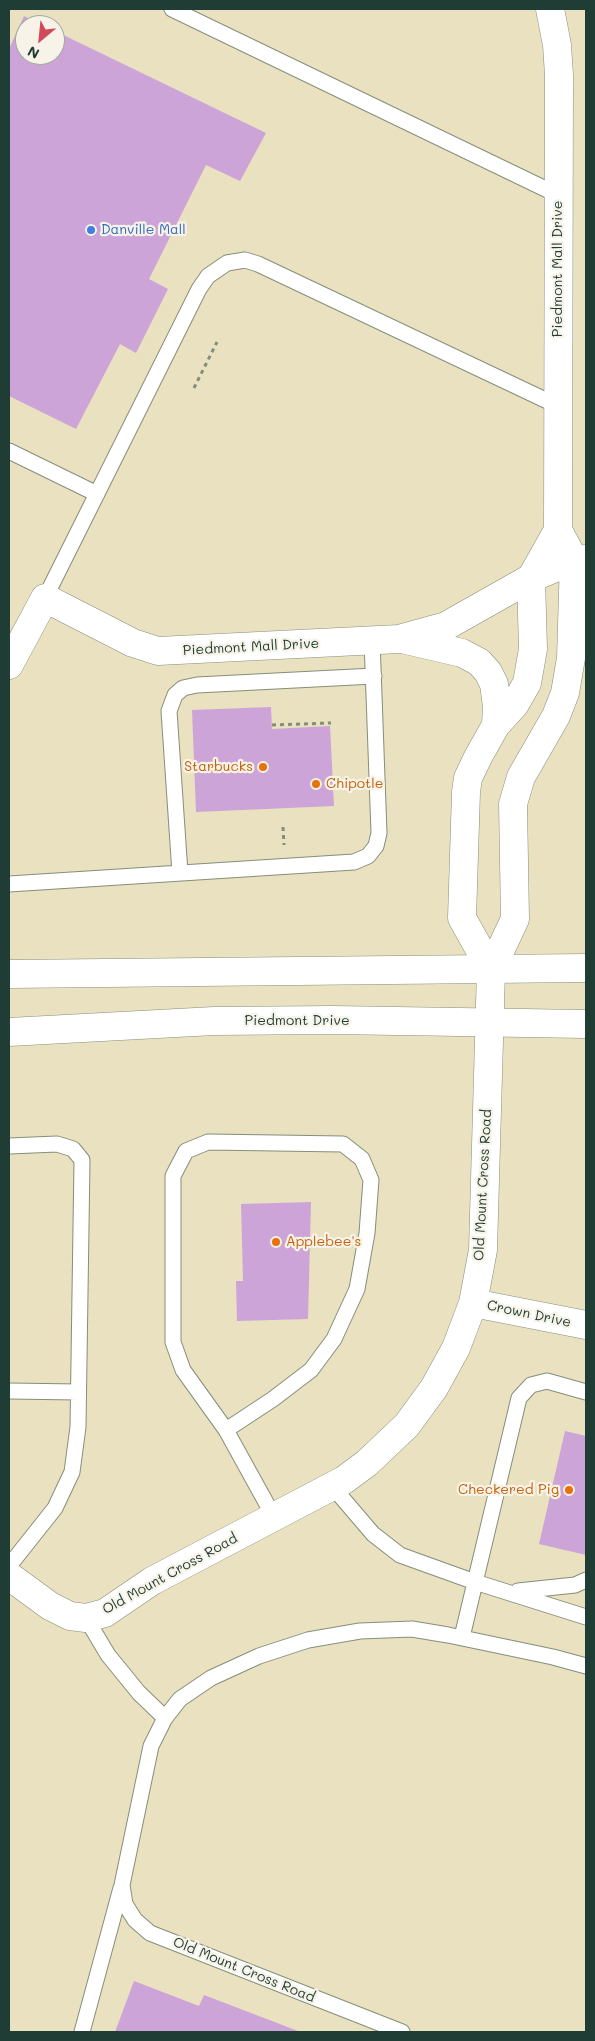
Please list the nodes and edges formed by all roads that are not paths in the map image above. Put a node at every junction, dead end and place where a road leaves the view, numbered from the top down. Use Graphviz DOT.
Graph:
graph roads {
  1 [pos="172,9"];
  2 [pos="550,9"];
  3 [pos="558,195"];
  4 [pos="558,406"];
  5 [pos="9,451"];
  6 [pos="97,494"];
  7 [pos="558,530"];
  8 [pos="580,560"];
  9 [pos="531,578"];
  10 [pos="45,598"];
  11 [pos="399,639"];
  12 [pos="372,640"];
  13 [pos="9,665"];
  14 [pos="374,676"];
  15 [pos="496,725"];
  16 [pos="180,873"];
  17 [pos="9,884"];
  18 [pos="586,968"];
  19 [pos="491,970"];
  20 [pos="9,974"];
  21 [pos="489,1023"];
  22 [pos="586,1024"];
  23 [pos="9,1032"];
  24 [pos="9,1146"];
  25 [pos="473,1303"];
  26 [pos="586,1325"];
  27 [pos="9,1391"];
  28 [pos="78,1392"];
  29 [pos="586,1392"];
  30 [pos="226,1430"];
  31 [pos="332,1486"];
  32 [pos="274,1517"];
  33 [pos="9,1566"];
  34 [pos="9,1576"];
  35 [pos="586,1580"];
  36 [pos="475,1582"];
  37 [pos="509,1592"];
  38 [pos="584,1613"];
  39 [pos="86,1618"];
  40 [pos="462,1637"];
  41 [pos="586,1666"];
  42 [pos="165,1718"];
  43 [pos="122,1885"];
  44 [pos="82,2032"];
  45 [pos="402,2032"];
  1 -- 3 [label="lane"];
  2 -- 3 [label="street, Piedmont Mall Drive"];
  3 -- 4 [label="street, Piedmont Mall Drive"];
  4 -- 6 [label="lane"];
  4 -- 7 [label="street, Piedmont Mall Drive"];
  5 -- 6 [label="lane"];
  6 -- 10 [label="lane"];
  7 -- 8 [label="street, Piedmont Mall Drive"];
  7 -- 9 [label="street, Piedmont Mall Drive"];
  8 -- 9 [label="street, Piedmont Mall Drive"];
  8 -- 19 [label="street, Old Mount Cross Road"];
  9 -- 11 [label="street, Piedmont Mall Drive"];
  9 -- 15 [label="street"];
  10 -- 12 [label="street, Piedmont Mall Drive"];
  10 -- 13 [label="street"];
  11 -- 12 [label="street, Piedmont Mall Drive"];
  11 -- 15 [label="street"];
  12 -- 14 [label="lane"];
  14 -- 16 [label="lane"];
  14 -- 16 [label="lane"];
  15 -- 19 [label="street"];
  16 -- 17 [label="lane"];
  18 -- 19 [label="street"];
  19 -- 20 [label="street"];
  19 -- 21 [label="street, Old Mount Cross Road"];
  21 -- 22 [label="street, Piedmont Drive"];
  21 -- 23 [label="street, Piedmont Drive"];
  21 -- 25 [label="street, Old Mount Cross Road"];
  24 -- 28 [label="lane"];
  25 -- 26 [label="street, Crown Drive"];
  25 -- 31 [label="street, Old Mount Cross Road"];
  27 -- 28 [label="lane"];
  28 -- 33 [label="lane"];
  29 -- 36 [label="lane"];
  30 -- 30 [label="lane"];
  30 -- 32 [label="lane"];
  31 -- 32 [label="street, Old Mount Cross Road"];
  31 -- 36 [label="lane"];
  32 -- 39 [label="street, Old Mount Cross Road"];
  34 -- 39 [label="street"];
  35 -- 37 [label="lane"];
  36 -- 37 [label="lane"];
  36 -- 40 [label="lane"];
  37 -- 38 [label="lane"];
  39 -- 42 [label="lane, Old Mount Cross Road"];
  40 -- 41 [label="lane"];
  40 -- 42 [label="lane"];
  42 -- 43 [label="lane, Old Mount Cross Road"];
  43 -- 44 [label="lane"];
  43 -- 45 [label="lane, Old Mount Cross Road"];
}
